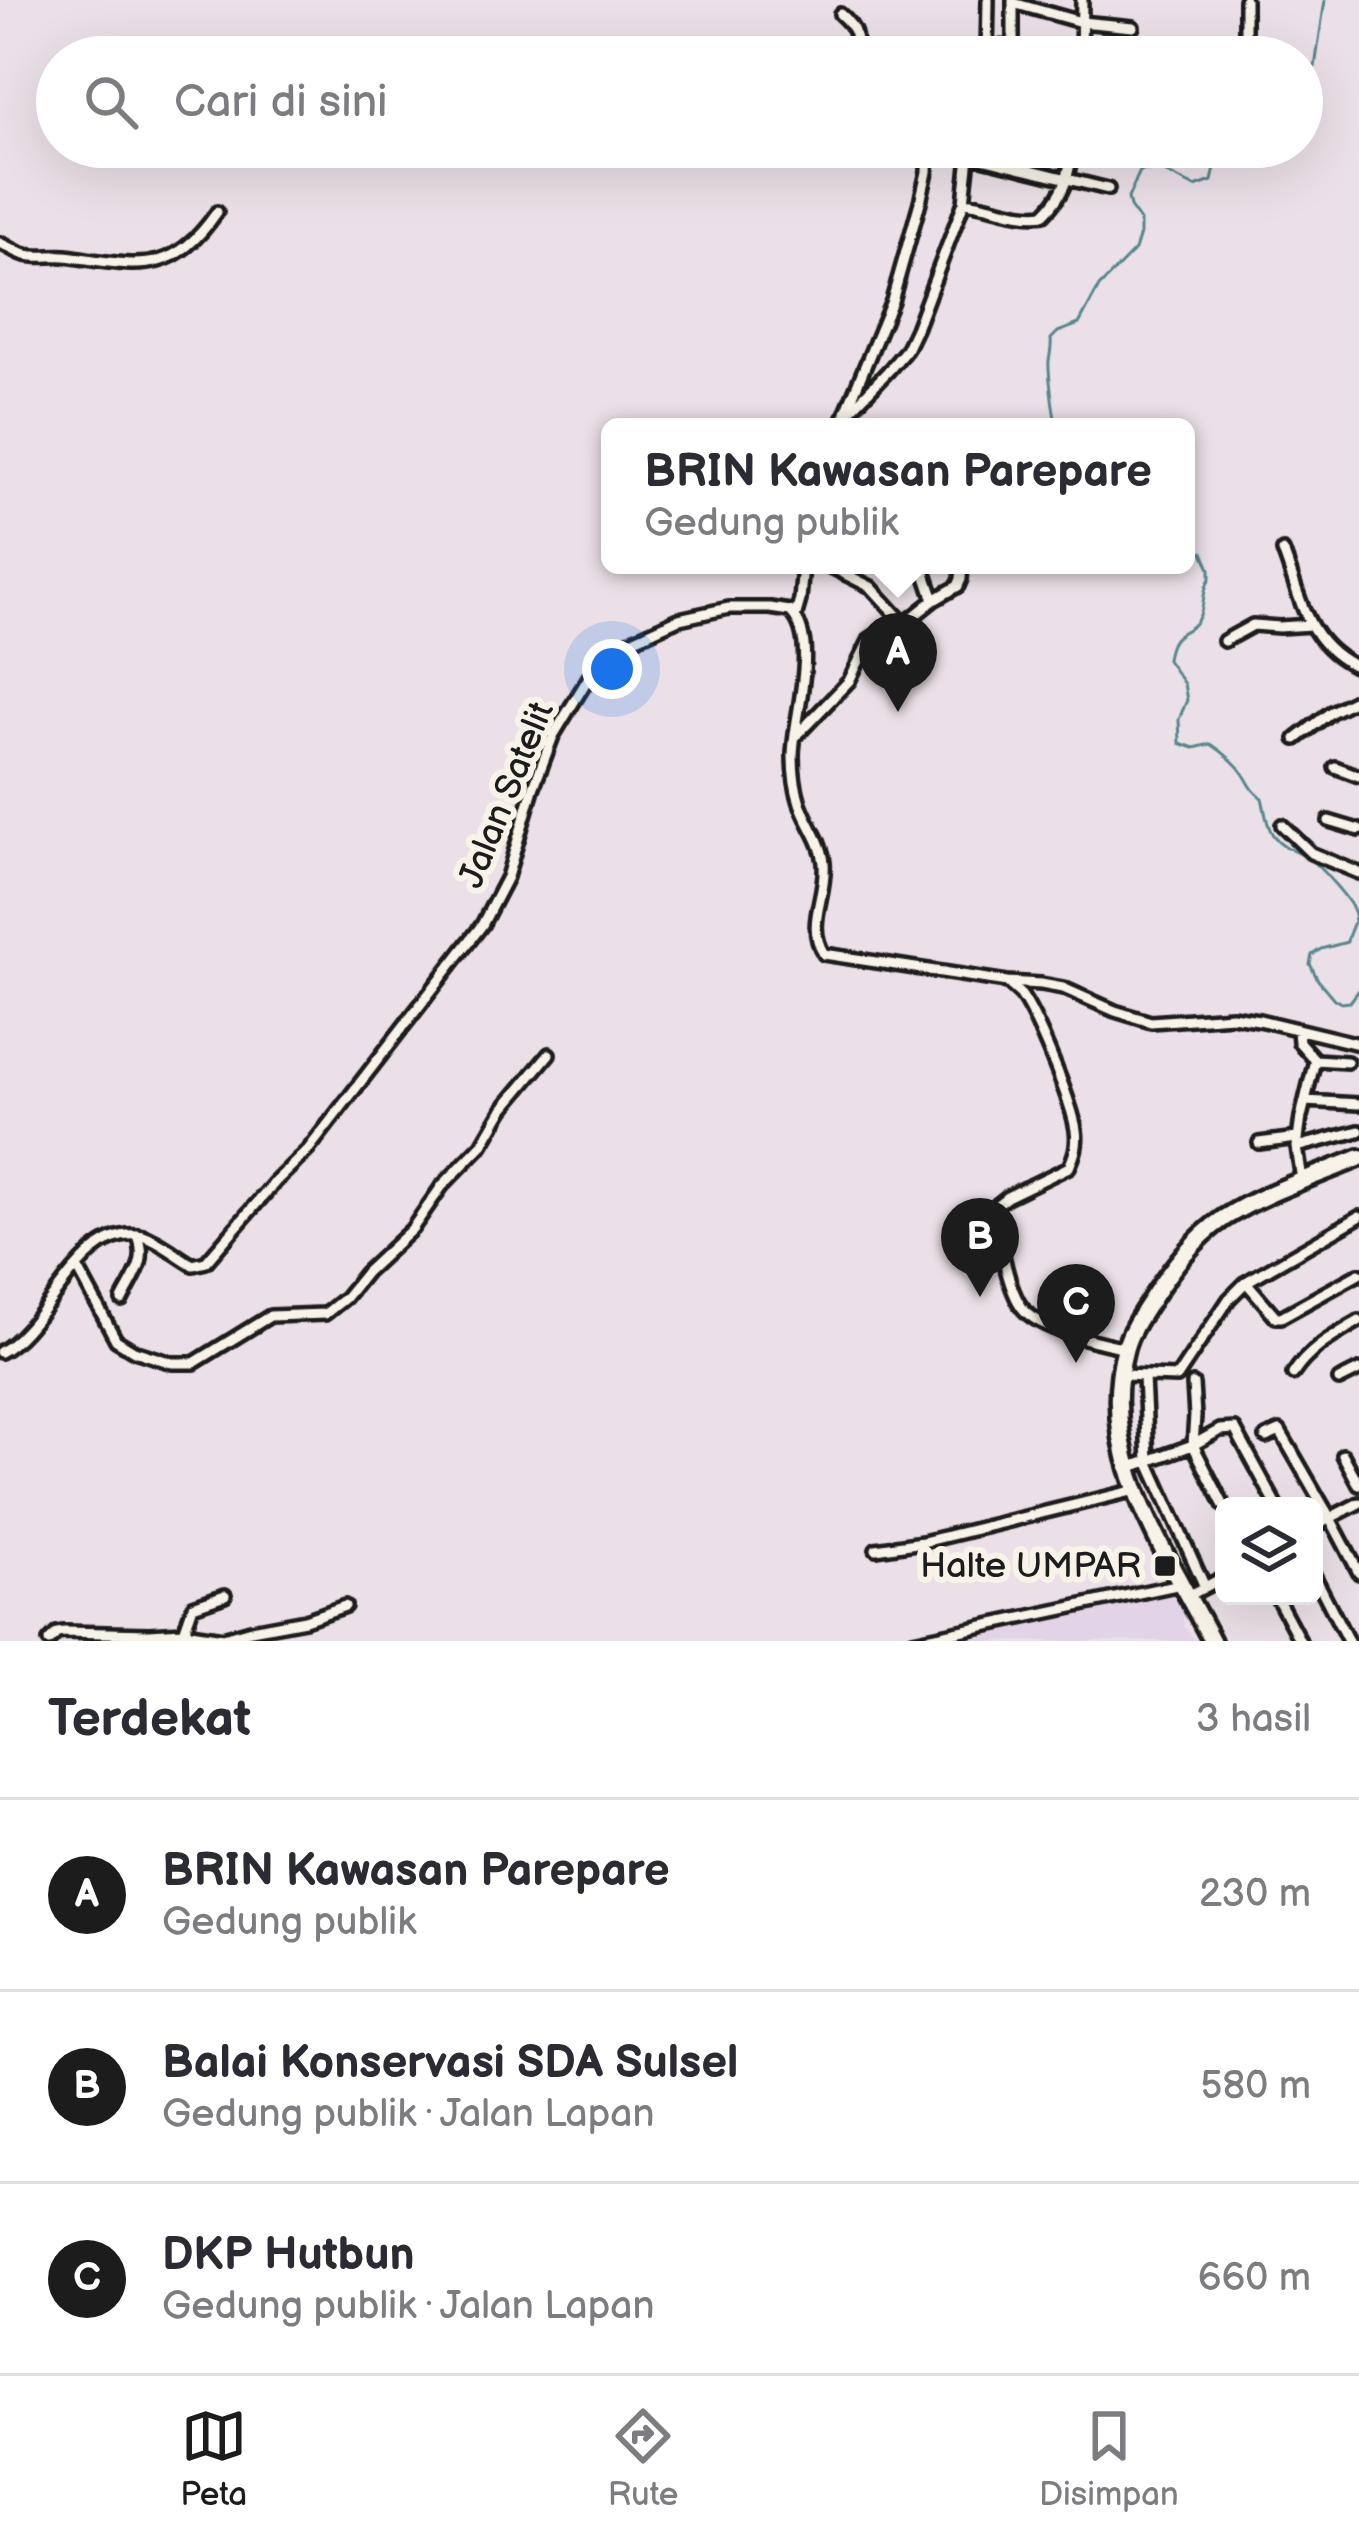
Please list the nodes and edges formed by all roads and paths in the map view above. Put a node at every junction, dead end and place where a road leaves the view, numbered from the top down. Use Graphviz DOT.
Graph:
graph roads {
  1 [pos="988,0"];
  2 [pos="1082,0"];
  3 [pos="1245,0"];
  4 [pos="1013,2"];
  5 [pos="840,14"];
  6 [pos="1081,22"];
  7 [pos="1133,27"];
  8 [pos="855,36"];
  9 [pos="988,36"];
  10 [pos="1013,36"];
  11 [pos="1081,36"];
  12 [pos="1245,36"];
  13 [pos="927,168"];
  14 [pos="968,168"];
  15 [pos="1022,168"];
  16 [pos="1069,168"];
  17 [pos="1068,179"];
  18 [pos="1108,189"];
  19 [pos="964,202"];
  20 [pos="218,212"];
  21 [pos="0,243"];
  22 [pos="844,418"];
  23 [pos="846,418"];
  24 [pos="1283,551"];
  25 [pos="801,574"];
  26 [pos="844,574"];
  27 [pos="925,574"];
  28 [pos="962,574"];
  29 [pos="934,600"];
  30 [pos="796,614"];
  31 [pos="904,623"];
  32 [pos="1311,625"];
  33 [pos="1224,641"];
  34 [pos="1359,668"];
  35 [pos="1359,698"];
  36 [pos="795,737"];
  37 [pos="1296,739"];
  38 [pos="1335,767"];
  39 [pos="1359,776"];
  40 [pos="1329,821"];
  41 [pos="1282,825"];
  42 [pos="1359,830"];
  43 [pos="1359,873"];
  44 [pos="1007,982"];
  45 [pos="1298,1030"];
  46 [pos="1359,1044"];
  47 [pos="548,1054"];
  48 [pos="1315,1060"];
  49 [pos="1347,1062"];
  50 [pos="1305,1101"];
  51 [pos="1359,1104"];
  52 [pos="1359,1131"];
  53 [pos="1259,1143"];
  54 [pos="1297,1143"];
  55 [pos="1359,1158"];
  56 [pos="1303,1181"];
  57 [pos="1359,1217"];
  58 [pos="137,1235"];
  59 [pos="77,1267"];
  60 [pos="1359,1274"];
  61 [pos="1246,1282"];
  62 [pos="122,1300"];
  63 [pos="1359,1321"];
  64 [pos="1125,1348"];
  65 [pos="0,1352"];
  66 [pos="1359,1370"];
  67 [pos="1293,1374"];
  68 [pos="1122,1376"];
  69 [pos="1144,1377"];
  70 [pos="1339,1380"];
  71 [pos="1193,1384"];
  72 [pos="1266,1437"];
  73 [pos="1192,1444"];
  74 [pos="1343,1455"];
  75 [pos="1148,1461"];
  76 [pos="1128,1468"];
  77 [pos="1359,1485"];
  78 [pos="1136,1490"];
  79 [pos="1219,1497"];
  80 [pos="1272,1497"];
  81 [pos="1359,1503"];
  82 [pos="1330,1518"];
  83 [pos="1323,1522"];
  84 [pos="876,1550"];
  85 [pos="1359,1573"];
  86 [pos="1215,1582"];
  87 [pos="1205,1587"];
  88 [pos="1185,1590"];
  89 [pos="1323,1592"];
  90 [pos="225,1595"];
  91 [pos="1281,1605"];
  92 [pos="345,1606"];
  93 [pos="184,1632"];
  94 [pos="49,1641"];
  95 [pos="913,1641"];
  96 [pos="1212,1641"];
  97 [pos="1300,1641"];
  98 [pos="1348,1641"];
  1 -- 9 [label="street"];
  2 -- 6 [label="street"];
  3 -- 12 [label="street"];
  4 -- 6 [label="street"];
  4 -- 10 [label="street"];
  5 -- 8 [label="street"];
  6 -- 7 [label="street"];
  6 -- 11 [label="street"];
  13 -- 22 [label="street"];
  14 -- 19 [label="street"];
  15 -- 17 [label="street"];
  16 -- 17 [label="street"];
  17 -- 18 [label="street"];
  17 -- 19 [label="street"];
  19 -- 23 [label="street"];
  20 -- 21 [label="street"];
  24 -- 32 [label="street"];
  25 -- 30 [label="street"];
  26 -- 31 [label="street"];
  27 -- 29 [label="street"];
  28 -- 29 [label="street"];
  29 -- 31 [label="street"];
  30 -- 36 [label="street"];
  30 -- 58 [label="street, Jalan Satelit"];
  31 -- 36 [label="street"];
  32 -- 33 [label="street"];
  32 -- 34 [label="street"];
  35 -- 37 [label="street"];
  36 -- 44 [label="street"];
  38 -- 39 [label="street"];
  40 -- 42 [label="street"];
  41 -- 43 [label="street"];
  44 -- 45 [label="street"];
  44 -- 64 [label="street"];
  45 -- 46 [label="street"];
  45 -- 48 [label="street"];
  47 -- 59 [label="street"];
  48 -- 49 [label="street"];
  48 -- 50 [label="street"];
  50 -- 51 [label="street"];
  50 -- 54 [label="street"];
  52 -- 54 [label="street"];
  53 -- 54 [label="street"];
  54 -- 56 [label="street"];
  55 -- 56 [label="highway"];
  56 -- 64 [label="highway"];
  57 -- 61 [label="street"];
  58 -- 59 [label="street"];
  58 -- 62 [label="street"];
  59 -- 65 [label="street"];
  60 -- 61 [label="street"];
  61 -- 69 [label="street"];
  63 -- 67 [label="street"];
  64 -- 68 [label="highway"];
  66 -- 70 [label="street"];
  68 -- 69 [label="street"];
  68 -- 76 [label="highway"];
  69 -- 75 [label="street"];
  71 -- 73 [label="street"];
  72 -- 82 [label="street"];
  73 -- 75 [label="street"];
  73 -- 79 [label="street"];
  73 -- 80 [label="street"];
  74 -- 77 [label="street"];
  75 -- 76 [label="street"];
  75 -- 87 [label="street"];
  76 -- 78 [label="highway"];
  78 -- 84 [label="street"];
  78 -- 88 [label="highway"];
  81 -- 82 [label="street"];
  82 -- 83 [label="street"];
  82 -- 85 [label="street"];
  86 -- 87 [label="street"];
  87 -- 88 [label="street"];
  88 -- 95 [label="street"];
  88 -- 96 [label="highway"];
  89 -- 98 [label="street"];
  90 -- 93 [label="street"];
  91 -- 97 [label="street"];
  92 -- 93 [label="street"];
  93 -- 94 [label="street"];
}
